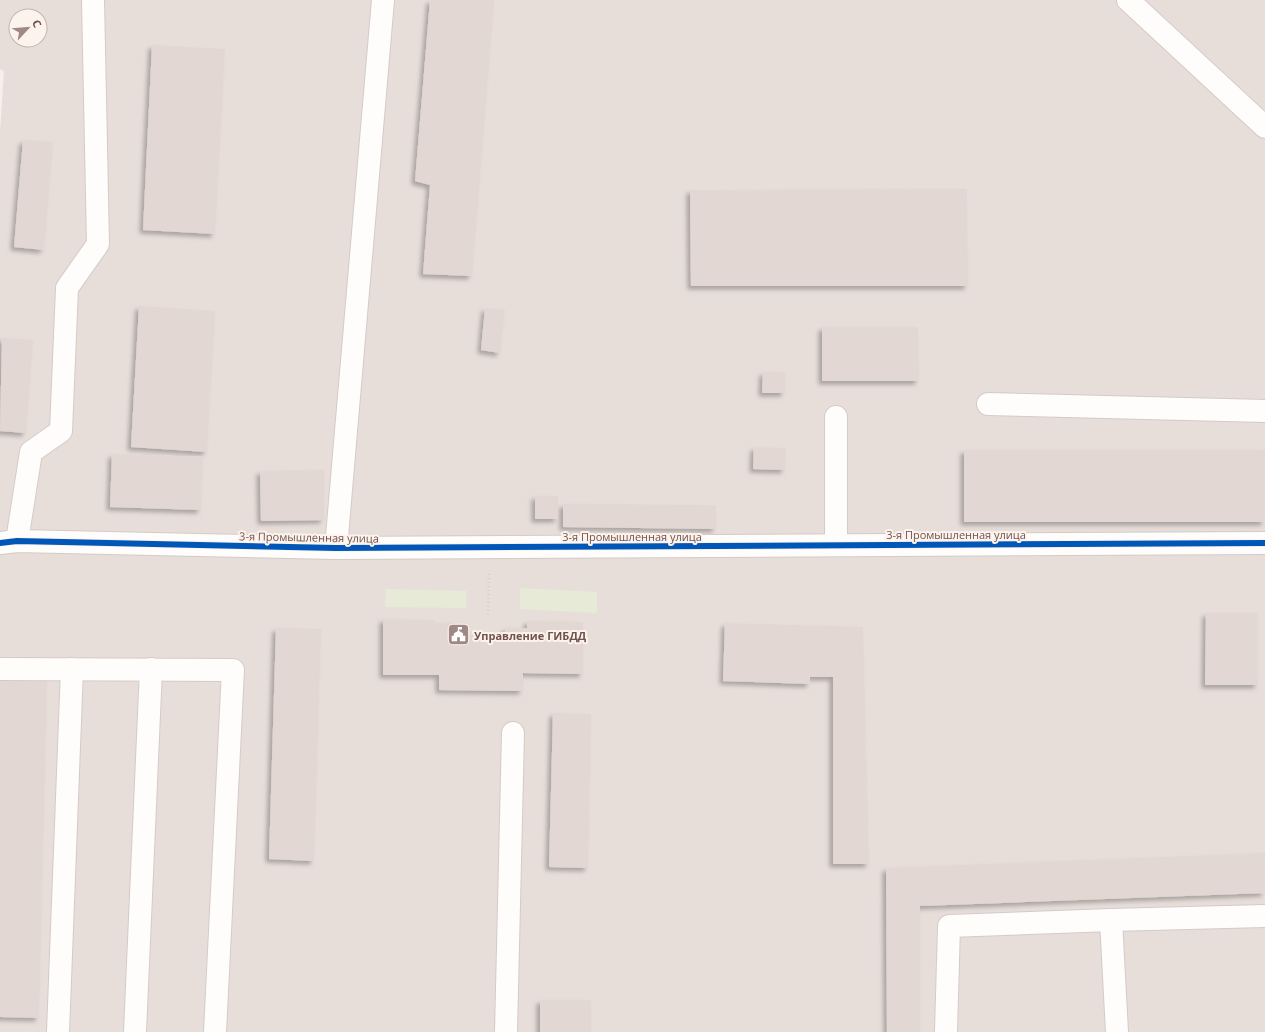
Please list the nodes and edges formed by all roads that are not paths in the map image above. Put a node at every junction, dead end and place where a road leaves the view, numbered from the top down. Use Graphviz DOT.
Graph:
graph roads {
  1 [pos="93,0"];
  2 [pos="383,0"];
  3 [pos="1128,0"];
  4 [pos="1265,127"];
  5 [pos="988,404"];
  6 [pos="1265,411"];
  7 [pos="836,417"];
  8 [pos="8,542"];
  9 [pos="836,544"];
  10 [pos="1265,544"];
  11 [pos="336,548"];
  12 [pos="151,668"];
  13 [pos="0,669"];
  14 [pos="72,669"];
  15 [pos="512,733"];
  16 [pos="1265,916"];
  17 [pos="1111,920"];
  18 [pos="58,1032"];
  19 [pos="135,1032"];
  20 [pos="215,1032"];
  21 [pos="506,1032"];
  22 [pos="946,1032"];
  23 [pos="1117,1032"];
  1 -- 8 [label="street"];
  2 -- 11 [label="street"];
  3 -- 4 [label="street"];
  5 -- 6 [label="street"];
  7 -- 9 [label="street"];
  8 -- 11 [label="street, 3-я Промышленная улица"];
  9 -- 10 [label="street, 3-я Промышленная улица"];
  9 -- 11 [label="street, 3-я Промышленная улица"];
  12 -- 14 [label="street"];
  12 -- 19 [label="street"];
  12 -- 20 [label="street"];
  13 -- 14 [label="street"];
  14 -- 18 [label="street"];
  15 -- 21 [label="street"];
  16 -- 17 [label="street"];
  17 -- 22 [label="street"];
  17 -- 23 [label="street"];
}
